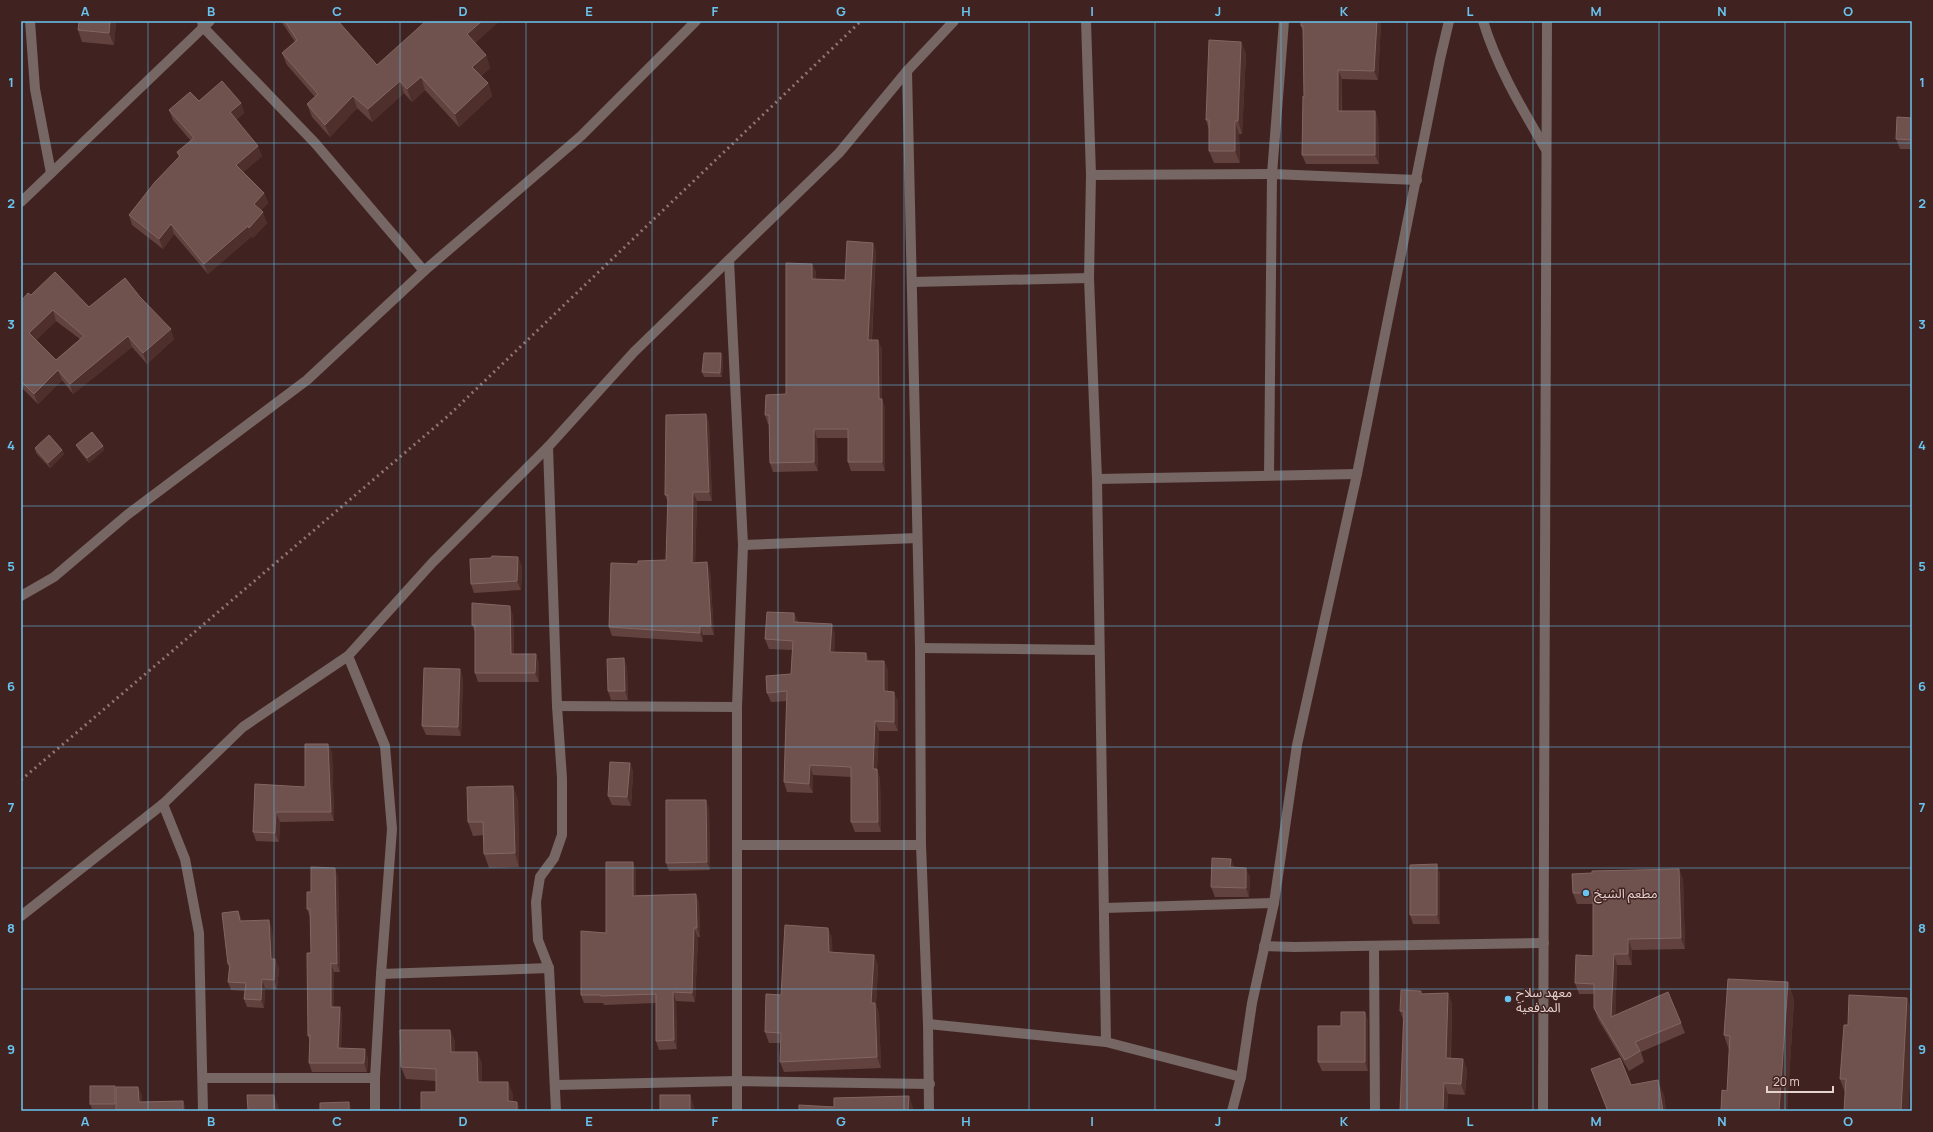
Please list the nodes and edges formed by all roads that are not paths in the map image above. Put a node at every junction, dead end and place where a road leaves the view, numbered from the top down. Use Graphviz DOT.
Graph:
graph roads {
  1 [pos="30,21"];
  2 [pos="696,21"];
  3 [pos="954,21"];
  4 [pos="1086,21"];
  5 [pos="1284,21"];
  6 [pos="1449,21"];
  7 [pos="1483,21"];
  8 [pos="1547,21"];
  9 [pos="205,23"];
  10 [pos="907,71"];
  11 [pos="1546,150"];
  12 [pos="51,172"];
  13 [pos="1272,174"];
  14 [pos="1091,175"];
  15 [pos="1417,180"];
  16 [pos="21,202"];
  17 [pos="729,260"];
  18 [pos="424,271"];
  19 [pos="1089,278"];
  20 [pos="913,282"];
  21 [pos="548,447"];
  22 [pos="1357,474"];
  23 [pos="1269,475"];
  24 [pos="1097,479"];
  25 [pos="917,538"];
  26 [pos="743,545"];
  27 [pos="21,596"];
  28 [pos="920,648"];
  29 [pos="1099,650"];
  30 [pos="348,656"];
  31 [pos="557,706"];
  32 [pos="737,707"];
  33 [pos="163,804"];
  34 [pos="737,845"];
  35 [pos="921,845"];
  36 [pos="1274,903"];
  37 [pos="1104,908"];
  38 [pos="21,916"];
  39 [pos="1544,943"];
  40 [pos="1264,946"];
  41 [pos="1374,946"];
  42 [pos="549,968"];
  43 [pos="381,974"];
  44 [pos="928,1024"];
  45 [pos="1106,1042"];
  46 [pos="1240,1077"];
  47 [pos="203,1078"];
  48 [pos="375,1078"];
  49 [pos="737,1081"];
  50 [pos="930,1084"];
  51 [pos="556,1085"];
  52 [pos="203,1111"];
  53 [pos="375,1111"];
  54 [pos="556,1111"];
  55 [pos="737,1111"];
  56 [pos="929,1111"];
  57 [pos="1232,1111"];
  58 [pos="1375,1111"];
  59 [pos="1543,1111"];
  1 -- 12 [label="street"];
  2 -- 18 [label="street"];
  3 -- 10 [label="street"];
  4 -- 14 [label="street"];
  5 -- 13 [label="street"];
  6 -- 15 [label="street"];
  7 -- 11 [label="street"];
  8 -- 11 [label="street"];
  9 -- 12 [label="street"];
  9 -- 18 [label="street"];
  10 -- 17 [label="street"];
  10 -- 20 [label="street"];
  11 -- 39 [label="street"];
  12 -- 16 [label="street"];
  13 -- 14 [label="street"];
  13 -- 15 [label="street"];
  13 -- 23 [label="street"];
  14 -- 19 [label="street"];
  15 -- 22 [label="street"];
  17 -- 21 [label="street"];
  17 -- 26 [label="street"];
  18 -- 27 [label="street"];
  19 -- 20 [label="street"];
  19 -- 24 [label="street"];
  20 -- 25 [label="street"];
  21 -- 30 [label="street"];
  21 -- 31 [label="street"];
  22 -- 23 [label="street"];
  22 -- 36 [label="street"];
  23 -- 24 [label="street"];
  24 -- 29 [label="street"];
  25 -- 26 [label="street"];
  25 -- 28 [label="street"];
  26 -- 32 [label="street"];
  28 -- 29 [label="street"];
  28 -- 35 [label="street"];
  29 -- 37 [label="street"];
  30 -- 33 [label="street"];
  30 -- 43 [label="street"];
  31 -- 32 [label="street"];
  31 -- 42 [label="street"];
  32 -- 34 [label="street"];
  33 -- 38 [label="street"];
  33 -- 47 [label="street"];
  34 -- 35 [label="street"];
  34 -- 49 [label="street"];
  35 -- 44 [label="street"];
  36 -- 37 [label="street"];
  36 -- 40 [label="street"];
  37 -- 45 [label="street"];
  39 -- 41 [label="street"];
  39 -- 59 [label="street"];
  40 -- 41 [label="street"];
  40 -- 46 [label="street"];
  41 -- 58 [label="street"];
  42 -- 43 [label="street"];
  42 -- 51 [label="street"];
  43 -- 48 [label="street"];
  44 -- 45 [label="street"];
  44 -- 50 [label="street"];
  45 -- 46 [label="street"];
  46 -- 57 [label="street"];
  47 -- 48 [label="street"];
  47 -- 52 [label="street"];
  48 -- 53 [label="street"];
  49 -- 50 [label="street"];
  49 -- 51 [label="street"];
  49 -- 55 [label="street"];
  50 -- 56 [label="street"];
  51 -- 54 [label="street"];
}
